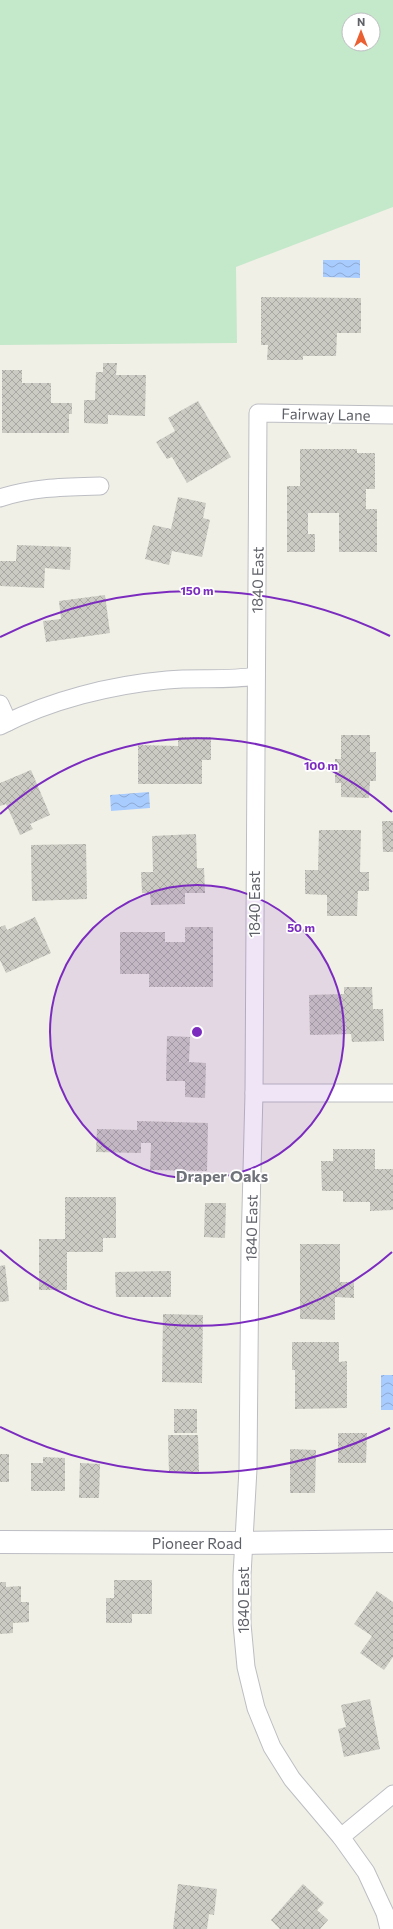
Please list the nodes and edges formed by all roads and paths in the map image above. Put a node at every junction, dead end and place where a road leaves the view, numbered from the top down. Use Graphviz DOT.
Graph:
graph roads {
  1 [pos="258,413"];
  2 [pos="393,415"];
  3 [pos="100,486"];
  4 [pos="0,498"];
  5 [pos="256,676"];
  6 [pos="0,704"];
  7 [pos="4,724"];
  8 [pos="254,1093"];
  9 [pos="393,1093"];
  10 [pos="393,1541"];
  11 [pos="0,1542"];
  12 [pos="244,1543"];
  13 [pos="393,1794"];
  14 [pos="341,1837"];
  15 [pos="389,1929"];
  1 -- 2 [label="street, Fairway Lane"];
  1 -- 5 [label="street, 1840 East"];
  3 -- 4 [label="street"];
  5 -- 7 [label="street"];
  5 -- 8 [label="street, 1840 East"];
  6 -- 7 [label="street"];
  8 -- 9 [label="street"];
  8 -- 12 [label="street, 1840 East"];
  10 -- 12 [label="street, Pioneer Road"];
  11 -- 12 [label="street, Pioneer Road"];
  12 -- 14 [label="street, 1840 East"];
  13 -- 14 [label="street"];
  14 -- 15 [label="street, 1840 East"];
}
